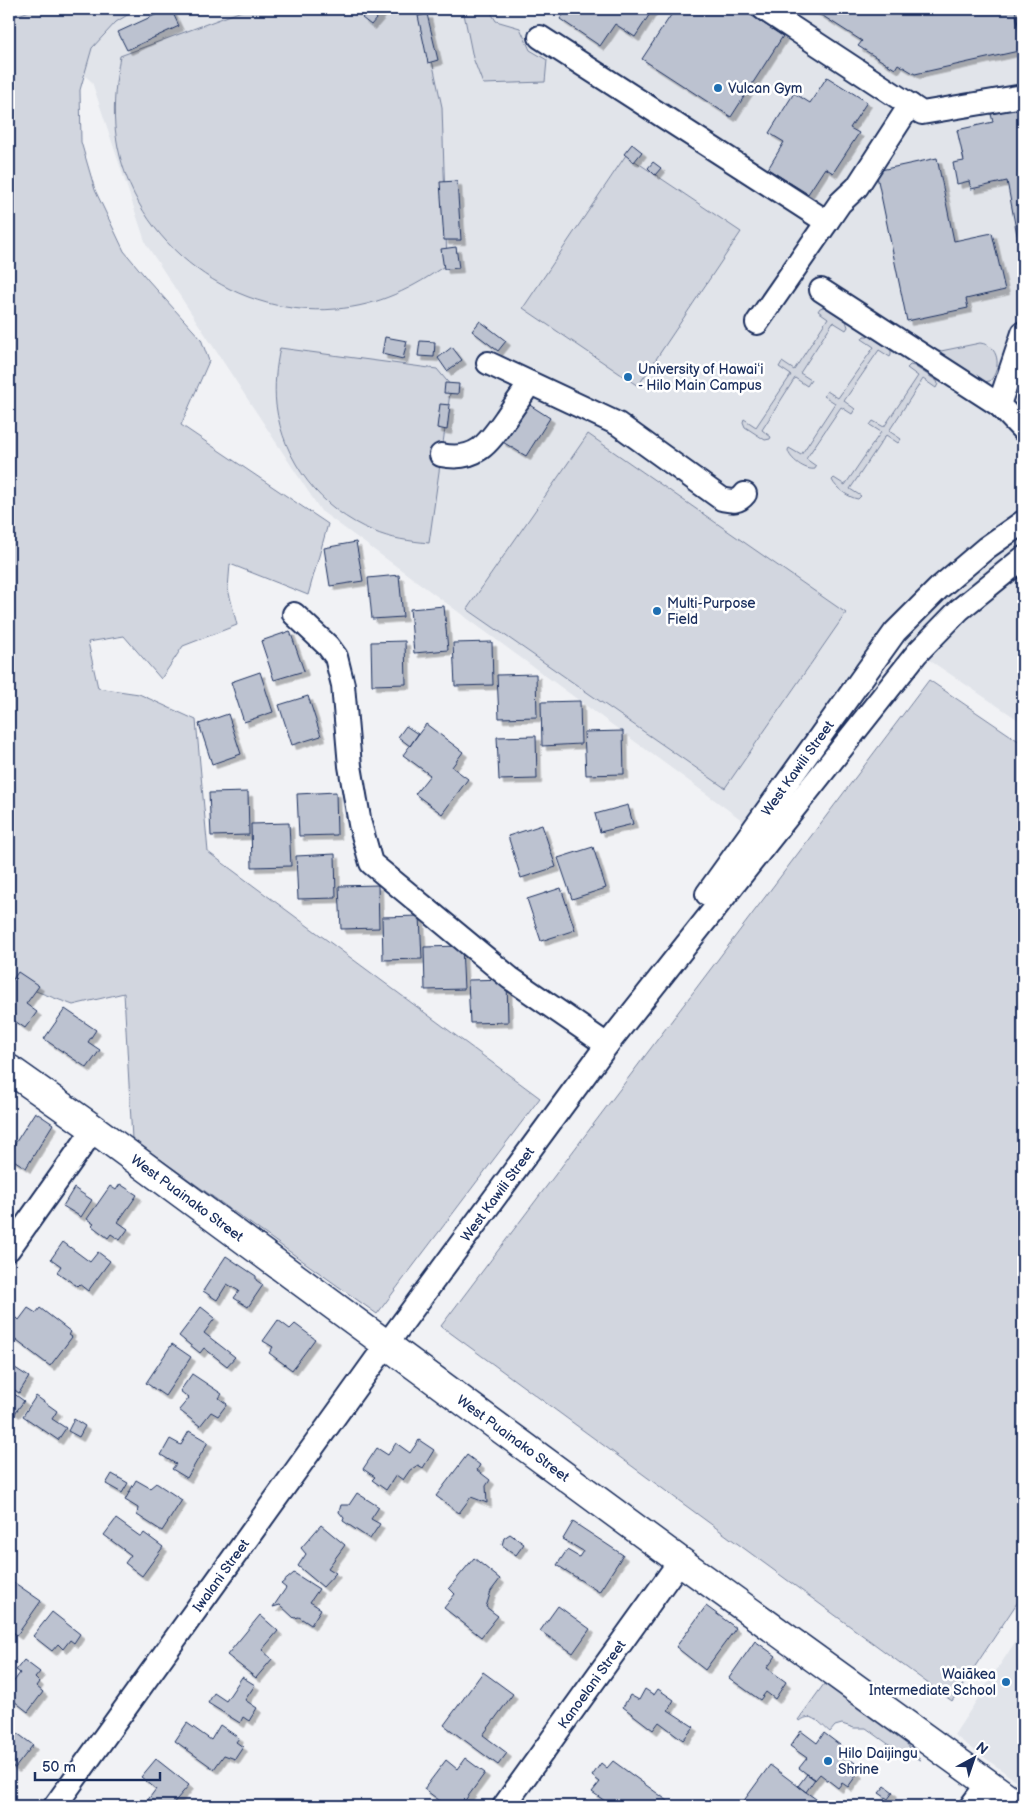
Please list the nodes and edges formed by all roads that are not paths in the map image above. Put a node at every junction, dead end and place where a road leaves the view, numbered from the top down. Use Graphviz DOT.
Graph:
graph roads {
  1 [pos="764,9"];
  2 [pos="540,37"];
  3 [pos="1023,96"];
  4 [pos="910,105"];
  5 [pos="827,222"];
  6 [pos="820,290"];
  7 [pos="757,324"];
  8 [pos="1023,333"];
  9 [pos="488,363"];
  10 [pos="530,383"];
  11 [pos="999,405"];
  12 [pos="1023,430"];
  13 [pos="441,455"];
  14 [pos="745,494"];
  15 [pos="1023,522"];
  16 [pos="1023,558"];
  17 [pos="294,614"];
  18 [pos="607,1045"];
  19 [pos="9,1069"];
  20 [pos="94,1129"];
  21 [pos="9,1249"];
  22 [pos="387,1344"];
  23 [pos="680,1561"];
  24 [pos="988,1783"];
  25 [pos="55,1806"];
  26 [pos="504,1806"];
  27 [pos="971,1806"];
  28 [pos="1019,1806"];
  1 -- 4 [label="street"];
  2 -- 5 [label="street"];
  3 -- 4 [label="street"];
  4 -- 5 [label="street"];
  5 -- 7 [label="street"];
  6 -- 11 [label="street"];
  8 -- 11 [label="street"];
  9 -- 10 [label="street"];
  10 -- 13 [label="street"];
  10 -- 14 [label="street"];
  11 -- 12 [label="street"];
  15 -- 18 [label="street, West Kawili Street"];
  16 -- 18 [label="street, West Kawili Street"];
  17 -- 18 [label="street"];
  18 -- 22 [label="street, West Kawili Street"];
  19 -- 20 [label="highway, West Puainako Street"];
  20 -- 21 [label="street"];
  20 -- 22 [label="highway, West Puainako Street"];
  22 -- 23 [label="highway, West Puainako Street"];
  22 -- 25 [label="street, Iwalani Street"];
  23 -- 24 [label="highway, West Puainako Street"];
  23 -- 26 [label="street, Kanoelani Street"];
  24 -- 27 [label="street"];
  24 -- 28 [label="highway, West Puainako Street"];
}
